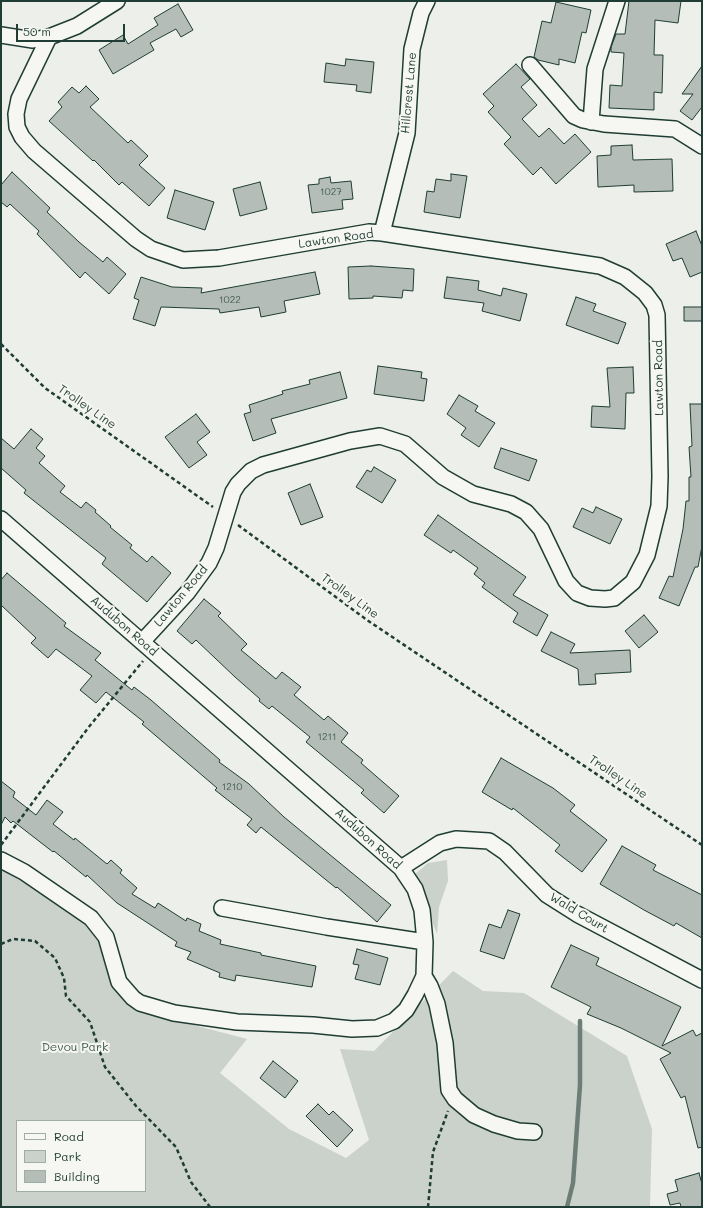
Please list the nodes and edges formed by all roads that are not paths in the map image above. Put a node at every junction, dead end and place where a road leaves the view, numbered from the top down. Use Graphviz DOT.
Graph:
graph roads {
  1 [pos="117,1"];
  2 [pos="427,1"];
  3 [pos="616,1"];
  4 [pos="1,35"];
  5 [pos="49,37"];
  6 [pos="530,65"];
  7 [pos="591,122"];
  8 [pos="702,146"];
  9 [pos="382,233"];
  10 [pos="1,519"];
  11 [pos="147,646"];
  12 [pos="1,860"];
  13 [pos="402,868"];
  14 [pos="222,908"];
  15 [pos="425,942"];
  16 [pos="424,976"];
  17 [pos="702,980"];
  18 [pos="534,1132"];
  1 -- 5 [label="street"];
  2 -- 9 [label="street, Hillcrest Lane"];
  3 -- 7 [label="street"];
  4 -- 5 [label="street"];
  5 -- 9 [label="street, Lawton Road"];
  6 -- 7 [label="street"];
  7 -- 8 [label="street"];
  9 -- 11 [label="street, Lawton Road"];
  10 -- 11 [label="street, Audubon Road"];
  11 -- 13 [label="street, Audubon Road"];
  12 -- 16 [label="street, Audubon Road"];
  13 -- 15 [label="street, Audubon Road"];
  13 -- 17 [label="street, Wald Court"];
  14 -- 15 [label="street"];
  15 -- 16 [label="street, Audubon Road"];
  16 -- 18 [label="street"];
}
